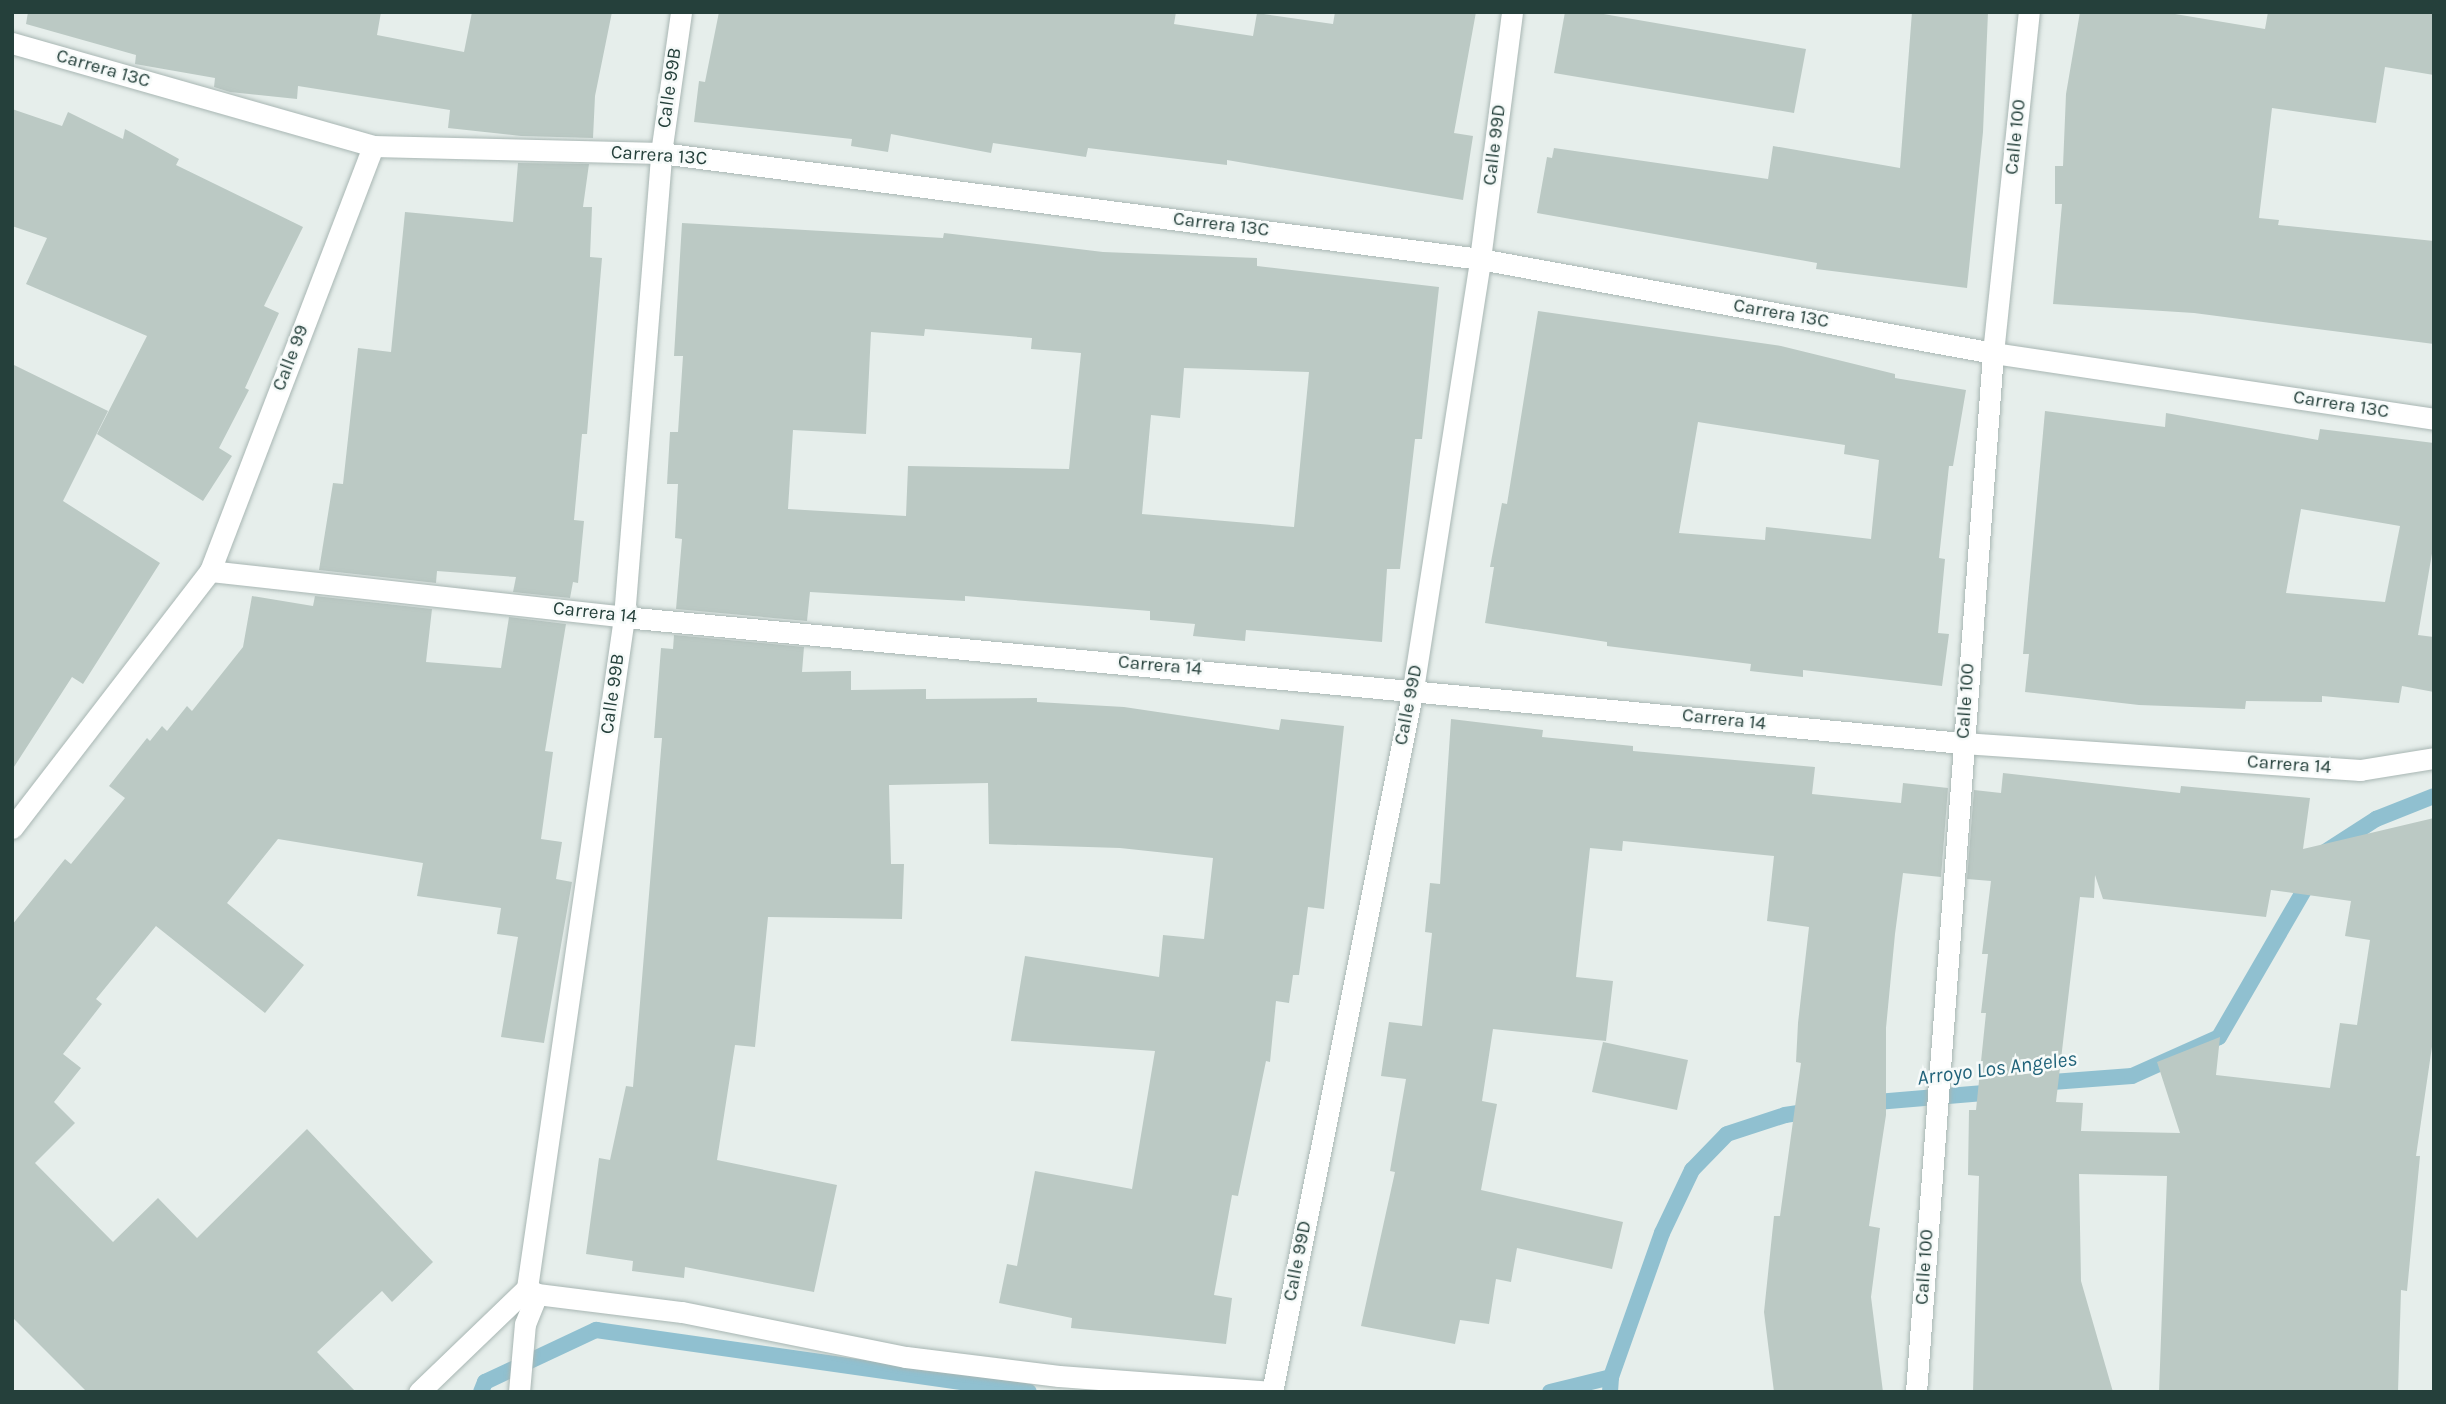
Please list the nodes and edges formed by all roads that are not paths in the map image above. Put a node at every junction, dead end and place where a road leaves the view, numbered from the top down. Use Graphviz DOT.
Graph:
graph roads {
  1 [pos="681,12"];
  2 [pos="1512,12"];
  3 [pos="2029,12"];
  4 [pos="12,43"];
  5 [pos="373,146"];
  6 [pos="661,153"];
  7 [pos="1480,259"];
  8 [pos="1993,353"];
  9 [pos="2434,419"];
  10 [pos="210,571"];
  11 [pos="624,617"];
  12 [pos="1413,689"];
  13 [pos="1963,744"];
  14 [pos="2434,758"];
  15 [pos="12,828"];
  16 [pos="532,1291"];
  17 [pos="419,1392"];
  18 [pos="519,1392"];
  19 [pos="1272,1392"];
  20 [pos="1916,1392"];
  1 -- 6 [label="street, Calle 99B"];
  2 -- 7 [label="street, Calle 99D"];
  3 -- 8 [label="street, Calle 100"];
  4 -- 5 [label="street, Carrera 13C"];
  5 -- 6 [label="street, Carrera 13C"];
  5 -- 10 [label="street, Calle 99"];
  6 -- 7 [label="street, Carrera 13C"];
  6 -- 11 [label="street, Calle 99B"];
  7 -- 8 [label="street, Carrera 13C"];
  7 -- 12 [label="street, Calle 99D"];
  8 -- 9 [label="street, Carrera 13C"];
  8 -- 13 [label="street, Calle 100"];
  10 -- 11 [label="street, Carrera 14"];
  10 -- 15 [label="street"];
  11 -- 12 [label="street, Carrera 14"];
  11 -- 16 [label="street, Calle 99B"];
  12 -- 13 [label="street, Carrera 14"];
  12 -- 19 [label="street, Calle 99D"];
  13 -- 14 [label="street, Carrera 14"];
  13 -- 20 [label="street, Calle 100"];
  16 -- 17 [label="street"];
  16 -- 18 [label="street, Calle 99B"];
  16 -- 19 [label="street"];
}
